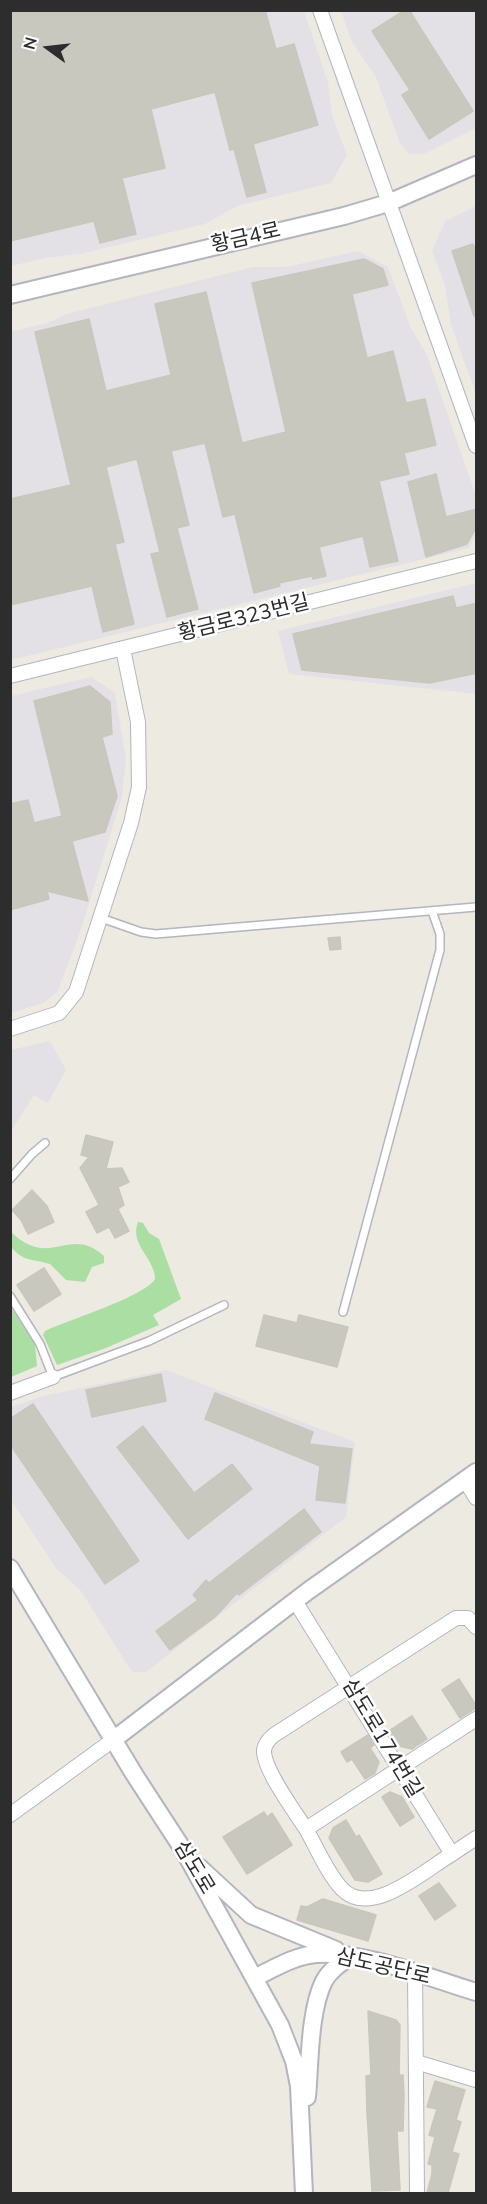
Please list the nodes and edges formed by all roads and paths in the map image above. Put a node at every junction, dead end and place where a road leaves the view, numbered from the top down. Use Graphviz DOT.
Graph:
graph roads {
  1 [pos="320,10"];
  2 [pos="477,165"];
  3 [pos="387,203"];
  4 [pos="10,295"];
  5 [pos="477,446"];
  6 [pos="477,561"];
  7 [pos="123,649"];
  8 [pos="10,676"];
  9 [pos="477,908"];
  10 [pos="432,911"];
  11 [pos="101,918"];
  12 [pos="10,1029"];
  13 [pos="45,1143"];
  14 [pos="10,1179"];
  15 [pos="10,1296"];
  16 [pos="224,1305"];
  17 [pos="343,1312"];
  18 [pos="53,1377"];
  19 [pos="10,1393"];
  20 [pos="471,1476"];
  21 [pos="477,1497"];
  22 [pos="10,1568"];
  23 [pos="295,1601"];
  24 [pos="477,1627"];
  25 [pos="350,1687"];
  26 [pos="477,1719"];
  27 [pos="113,1740"];
  28 [pos="399,1769"];
  29 [pos="10,1815"];
  30 [pos="306,1829"];
  31 [pos="477,1838"];
  32 [pos="184,1851"];
  33 [pos="452,1854"];
  34 [pos="351,1956"];
  35 [pos="414,1973"];
  36 [pos="256,1977"];
  37 [pos="477,1992"];
  38 [pos="416,2062"];
  39 [pos="477,2080"];
  40 [pos="304,2152"];
  41 [pos="304,2193"];
  42 [pos="417,2193"];
  1 -- 3 [label="street"];
  2 -- 3 [label="street, 황금4로"];
  3 -- 4 [label="street, 황금4로"];
  3 -- 5 [label="street"];
  6 -- 7 [label="street, 황금로323번길"];
  7 -- 8 [label="street, 황금로323번길"];
  7 -- 11 [label="street"];
  9 -- 10 [label="lane"];
  10 -- 11 [label="lane"];
  10 -- 17 [label="lane"];
  11 -- 12 [label="street"];
  13 -- 14 [label="lane"];
  15 -- 18 [label="lane"];
  16 -- 18 [label="lane"];
  18 -- 19 [label="street"];
  20 -- 21 [label="street"];
  20 -- 23 [label="street"];
  22 -- 27 [label="street, 삼도로"];
  23 -- 25 [label="street, 삼도로174번길"];
  23 -- 27 [label="street"];
  24 -- 25 [label="street"];
  25 -- 28 [label="street, 삼도로174번길"];
  25 -- 30 [label="street"];
  26 -- 28 [label="street"];
  27 -- 29 [label="street"];
  27 -- 32 [label="street, 삼도로"];
  28 -- 30 [label="street"];
  28 -- 33 [label="street, 삼도로174번길"];
  30 -- 33 [label="street"];
  31 -- 33 [label="street"];
  32 -- 34 [label="street"];
  32 -- 36 [label="street, 삼도로"];
  34 -- 35 [label="street, 삼도공단로"];
  34 -- 36 [label="street, 삼도공단로"];
  34 -- 40 [label="street"];
  35 -- 37 [label="street, 삼도공단로"];
  35 -- 38 [label="street"];
  36 -- 40 [label="street, 삼도로"];
  38 -- 39 [label="street"];
  38 -- 42 [label="street"];
  40 -- 41 [label="street, 삼도로"];
}
